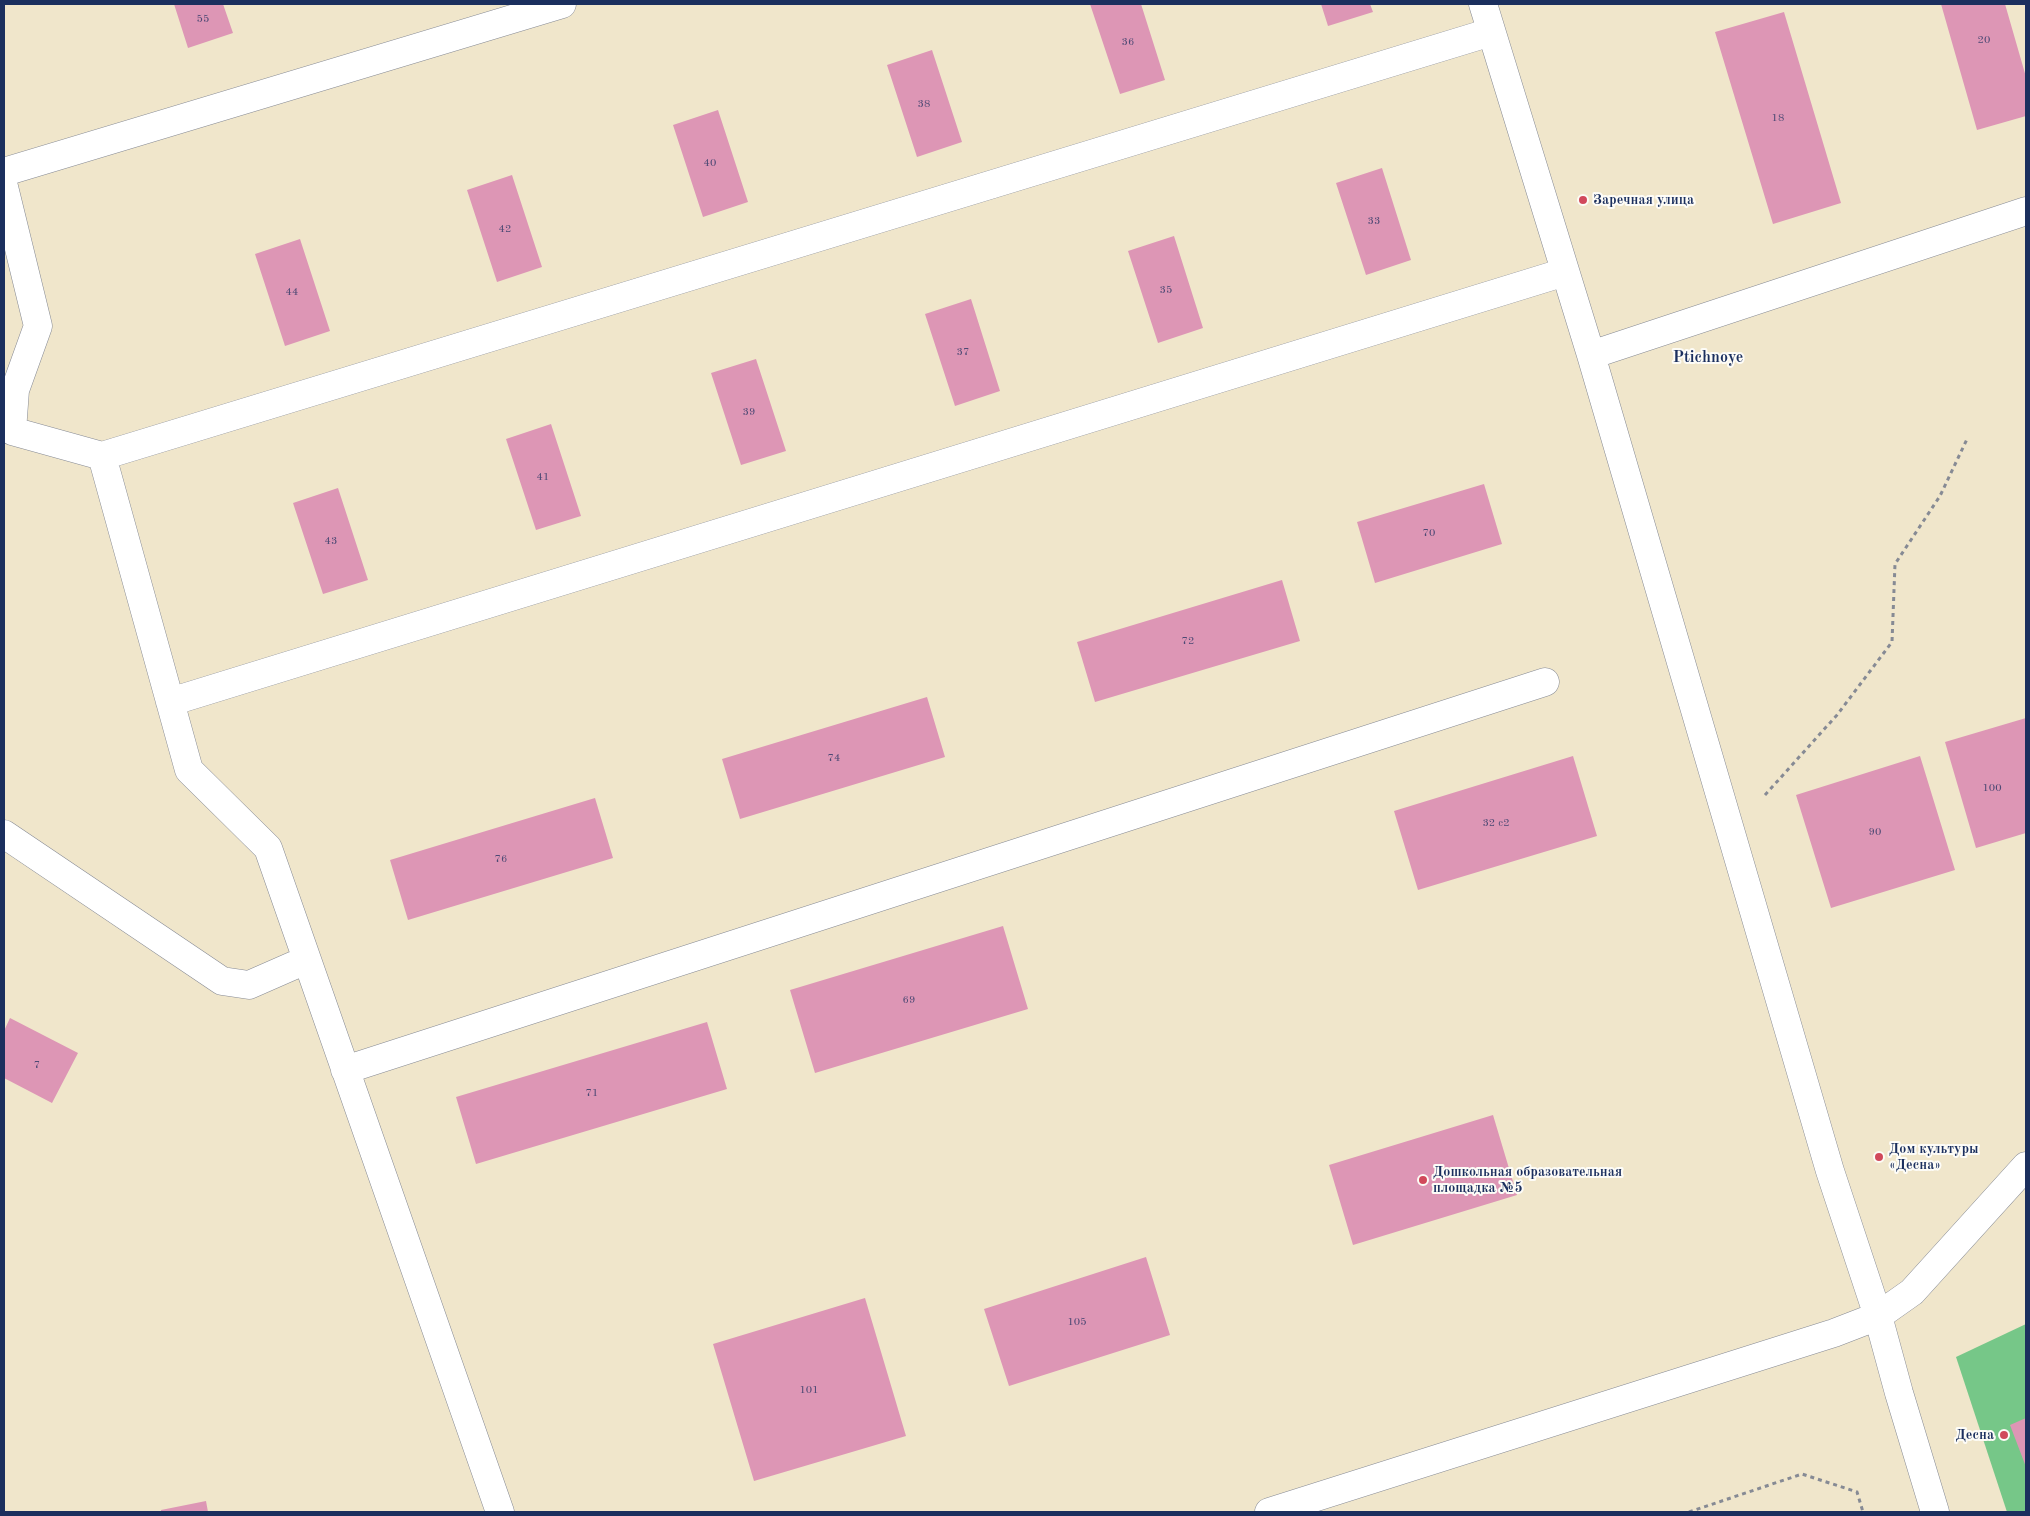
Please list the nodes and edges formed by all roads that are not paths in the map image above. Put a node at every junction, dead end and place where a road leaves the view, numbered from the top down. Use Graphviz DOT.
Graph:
graph roads {
  1 [pos="562,4"];
  2 [pos="1482,4"];
  3 [pos="1492,32"];
  4 [pos="4,172"];
  5 [pos="4,187"];
  6 [pos="2026,211"];
  7 [pos="1565,272"];
  8 [pos="1591,355"];
  9 [pos="9,388"];
  10 [pos="102,456"];
  11 [pos="1545,682"];
  12 [pos="170,702"];
  13 [pos="4,834"];
  14 [pos="306,960"];
  15 [pos="345,1070"];
  16 [pos="2026,1166"];
  17 [pos="1878,1316"];
  18 [pos="500,1512"];
  19 [pos="1269,1512"];
  20 [pos="1935,1512"];
  1 -- 4 [label="street"];
  2 -- 3 [label="street"];
  3 -- 7 [label="street"];
  3 -- 10 [label="street"];
  5 -- 9 [label="street"];
  6 -- 8 [label="street"];
  7 -- 8 [label="street"];
  7 -- 12 [label="street"];
  8 -- 17 [label="street"];
  9 -- 10 [label="street"];
  10 -- 12 [label="street"];
  11 -- 15 [label="street"];
  12 -- 14 [label="street"];
  13 -- 14 [label="street"];
  14 -- 15 [label="street"];
  15 -- 18 [label="street"];
  16 -- 17 [label="street"];
  17 -- 19 [label="street"];
  17 -- 20 [label="street"];
}
